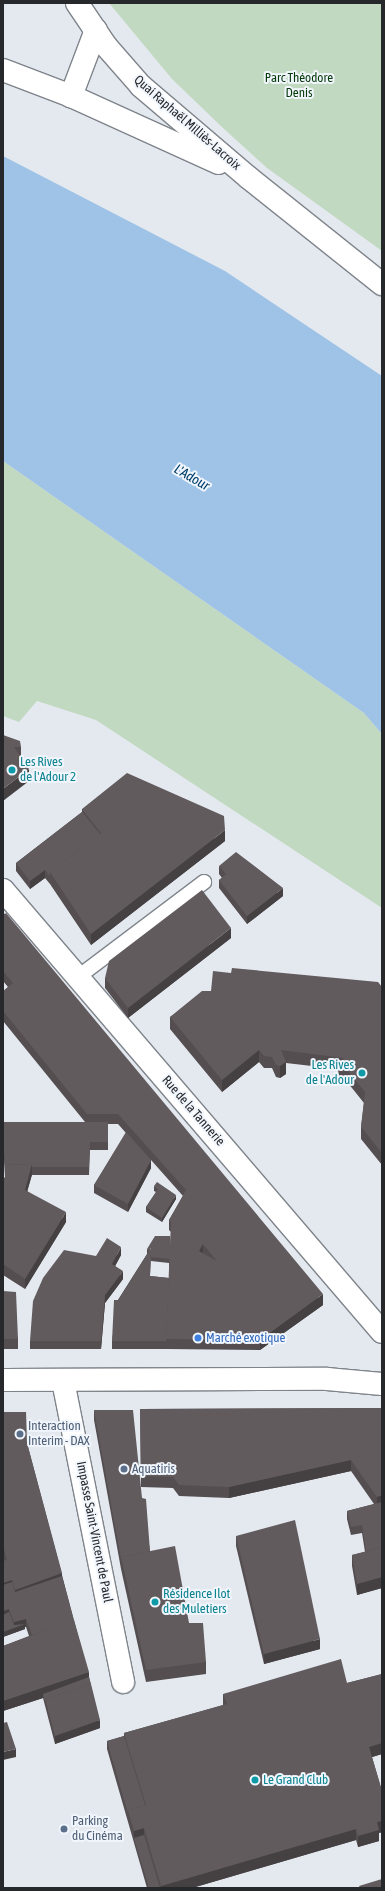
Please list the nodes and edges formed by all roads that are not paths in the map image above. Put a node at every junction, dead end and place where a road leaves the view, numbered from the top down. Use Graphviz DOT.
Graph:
graph roads {
  1 [pos="77,3"];
  2 [pos="96,30"];
  3 [pos="3,70"];
  4 [pos="71,96"];
  5 [pos="249,178"];
  6 [pos="382,284"];
  7 [pos="204,882"];
  8 [pos="3,890"];
  9 [pos="78,977"];
  10 [pos="382,1332"];
  11 [pos="3,1380"];
  12 [pos="63,1381"];
  13 [pos="382,1384"];
  14 [pos="124,1682"];
  1 -- 2 [label="street, Quai Raphaël Milliès-Lacroix"];
  2 -- 4 [label="street"];
  2 -- 5 [label="street, Quai Raphaël Milliès-Lacroix"];
  3 -- 4 [label="street, Quai Raphaël Milliès-Lacroix"];
  4 -- 5 [label="street, Quai Raphaël Milliès-Lacroix"];
  5 -- 6 [label="street, Quai Raphaël Milliès-Lacroix"];
  7 -- 9 [label="lane"];
  8 -- 9 [label="street, Rue de la Tannerie"];
  9 -- 10 [label="street, Rue de la Tannerie"];
  11 -- 12 [label="street"];
  12 -- 13 [label="street"];
  12 -- 14 [label="street, Impasse Saint-Vincent de Paul"];
}
